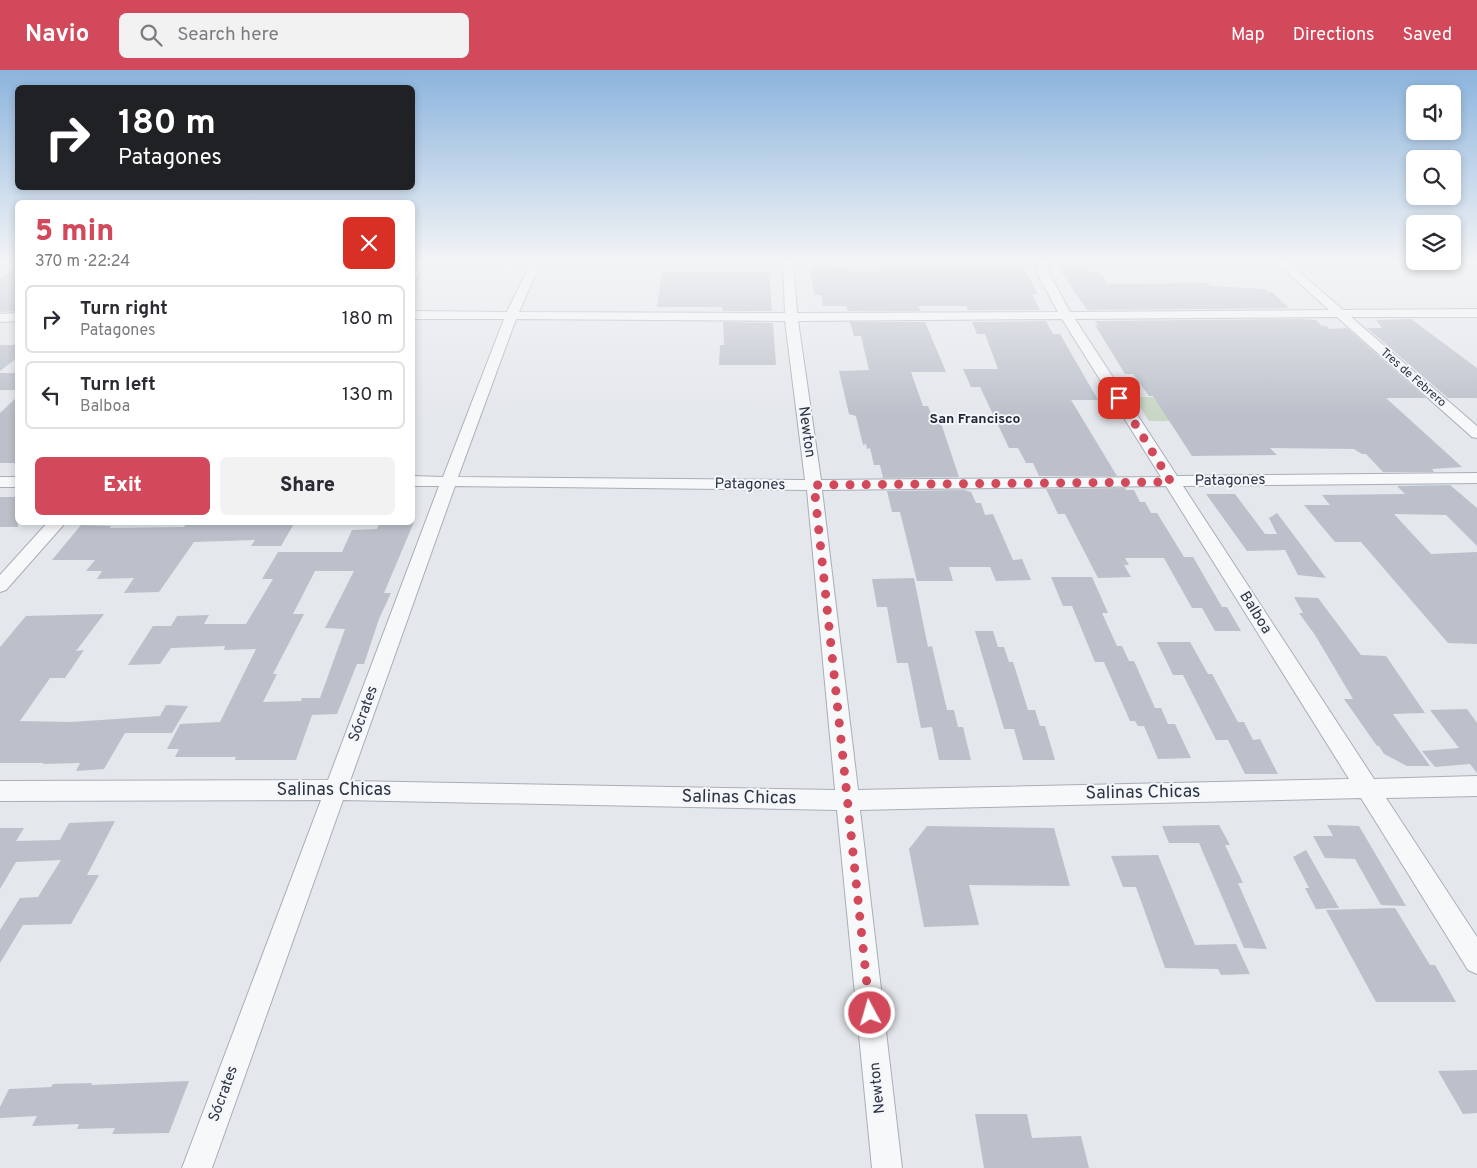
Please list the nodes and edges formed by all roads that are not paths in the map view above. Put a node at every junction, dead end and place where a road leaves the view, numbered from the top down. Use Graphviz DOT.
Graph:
graph roads {
  1 [pos="791,313"];
  2 [pos="1444,313"];
  3 [pos="1340,314"];
  4 [pos="415,315"];
  5 [pos="512,315"];
  6 [pos="1066,315"];
  7 [pos="791,317"];
  8 [pos="0,318"];
  9 [pos="15,318"];
  10 [pos="1477,434"];
  11 [pos="1477,478"];
  12 [pos="449,481"];
  13 [pos="0,482"];
  14 [pos="15,482"];
  15 [pos="415,482"];
  16 [pos="1171,482"];
  17 [pos="814,485"];
  18 [pos="55,525"];
  19 [pos="0,586"];
  20 [pos="1477,786"];
  21 [pos="1366,788"];
  22 [pos="337,790"];
  23 [pos="0,792"];
  24 [pos="848,800"];
  25 [pos="1477,961"];
  26 [pos="197,1168"];
  27 [pos="887,1168"];
  1 -- 7 [label="street, Newton"];
  2 -- 3 [label="street"];
  3 -- 6 [label="street"];
  3 -- 10 [label="street, Tres de Febrero"];
  4 -- 5 [label="street"];
  5 -- 7 [label="street"];
  5 -- 12 [label="street, Sócrates"];
  6 -- 7 [label="street"];
  6 -- 16 [label="street, Balboa"];
  7 -- 17 [label="street, Newton"];
  8 -- 9 [label="street"];
  11 -- 16 [label="street, Patagones"];
  12 -- 15 [label="street, Patagones"];
  12 -- 17 [label="street, Patagones"];
  12 -- 22 [label="street, Sócrates"];
  13 -- 14 [label="street"];
  16 -- 17 [label="street, Patagones"];
  16 -- 21 [label="street, Balboa"];
  17 -- 24 [label="street, Newton"];
  18 -- 19 [label="street"];
  20 -- 21 [label="street, Salinas Chicas"];
  21 -- 24 [label="street, Salinas Chicas"];
  21 -- 25 [label="street, Balboa"];
  22 -- 23 [label="street, Salinas Chicas"];
  22 -- 24 [label="street, Salinas Chicas"];
  22 -- 26 [label="street, Sócrates"];
  24 -- 27 [label="street, Newton"];
}
